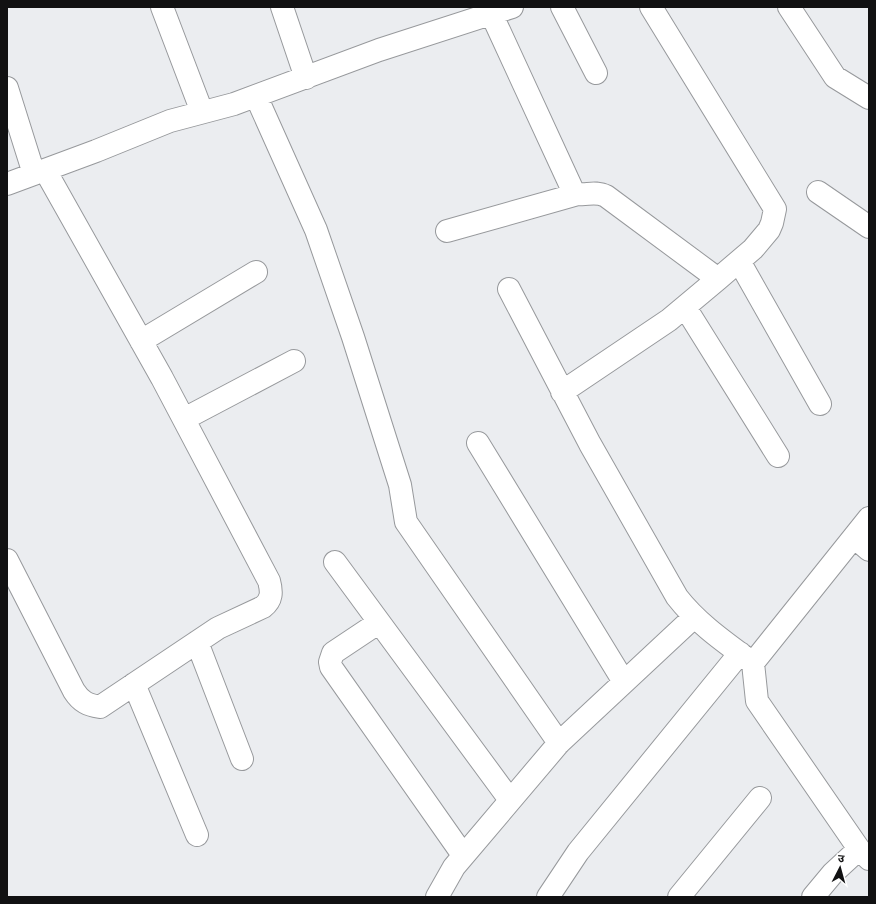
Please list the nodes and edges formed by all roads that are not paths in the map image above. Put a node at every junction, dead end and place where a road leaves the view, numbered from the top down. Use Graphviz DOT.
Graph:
graph roads {
  1 [pos="162,7"];
  2 [pos="282,7"];
  3 [pos="512,7"];
  4 [pos="562,7"];
  5 [pos="651,7"];
  6 [pos="789,7"];
  7 [pos="491,13"];
  8 [pos="596,73"];
  9 [pos="306,78"];
  10 [pos="7,88"];
  11 [pos="256,96"];
  12 [pos="869,98"];
  13 [pos="202,112"];
  14 [pos="40,172"];
  15 [pos="7,184"];
  16 [pos="818,192"];
  17 [pos="578,194"];
  18 [pos="869,227"];
  19 [pos="447,231"];
  20 [pos="740,261"];
  21 [pos="256,272"];
  22 [pos="718,279"];
  23 [pos="510,289"];
  24 [pos="686,307"];
  25 [pos="141,341"];
  26 [pos="294,361"];
  27 [pos="562,392"];
  28 [pos="820,404"];
  29 [pos="184,419"];
  30 [pos="478,443"];
  31 [pos="778,456"];
  32 [pos="869,518"];
  33 [pos="861,544"];
  34 [pos="7,560"];
  35 [pos="334,562"];
  36 [pos="694,617"];
  37 [pos="378,623"];
  38 [pos="197,642"];
  39 [pos="746,658"];
  40 [pos="624,682"];
  41 [pos="134,684"];
  42 [pos="559,743"];
  43 [pos="242,759"];
  44 [pos="760,798"];
  45 [pos="510,800"];
  46 [pos="197,835"];
  47 [pos="864,854"];
  48 [pos="463,855"];
  49 [pos="437,897"];
  50 [pos="548,897"];
  51 [pos="679,897"];
  52 [pos="813,897"];
  1 -- 13 [label="street"];
  2 -- 9 [label="street"];
  3 -- 7 [label="street"];
  4 -- 8 [label="street"];
  5 -- 20 [label="street"];
  6 -- 12 [label="street"];
  7 -- 9 [label="street"];
  7 -- 17 [label="street"];
  9 -- 11 [label="street"];
  10 -- 14 [label="street"];
  11 -- 13 [label="street"];
  11 -- 42 [label="street"];
  13 -- 14 [label="street"];
  14 -- 15 [label="street"];
  14 -- 25 [label="street"];
  16 -- 18 [label="street"];
  17 -- 19 [label="street"];
  17 -- 22 [label="street"];
  20 -- 22 [label="street"];
  20 -- 28 [label="street"];
  21 -- 25 [label="street"];
  22 -- 24 [label="street"];
  23 -- 27 [label="street"];
  24 -- 27 [label="street"];
  24 -- 31 [label="street"];
  25 -- 29 [label="street"];
  26 -- 29 [label="street"];
  27 -- 36 [label="street"];
  29 -- 38 [label="street"];
  30 -- 40 [label="street"];
  32 -- 33 [label="street"];
  33 -- 39 [label="street"];
  34 -- 41 [label="street"];
  35 -- 37 [label="street"];
  36 -- 39 [label="street"];
  36 -- 40 [label="street"];
  37 -- 45 [label="street"];
  37 -- 48 [label="street"];
  38 -- 41 [label="street"];
  38 -- 43 [label="street"];
  39 -- 47 [label="street"];
  39 -- 50 [label="street"];
  40 -- 42 [label="street"];
  41 -- 46 [label="street"];
  42 -- 45 [label="street"];
  44 -- 51 [label="street"];
  45 -- 48 [label="street"];
  47 -- 52 [label="street"];
  48 -- 49 [label="street"];
}
